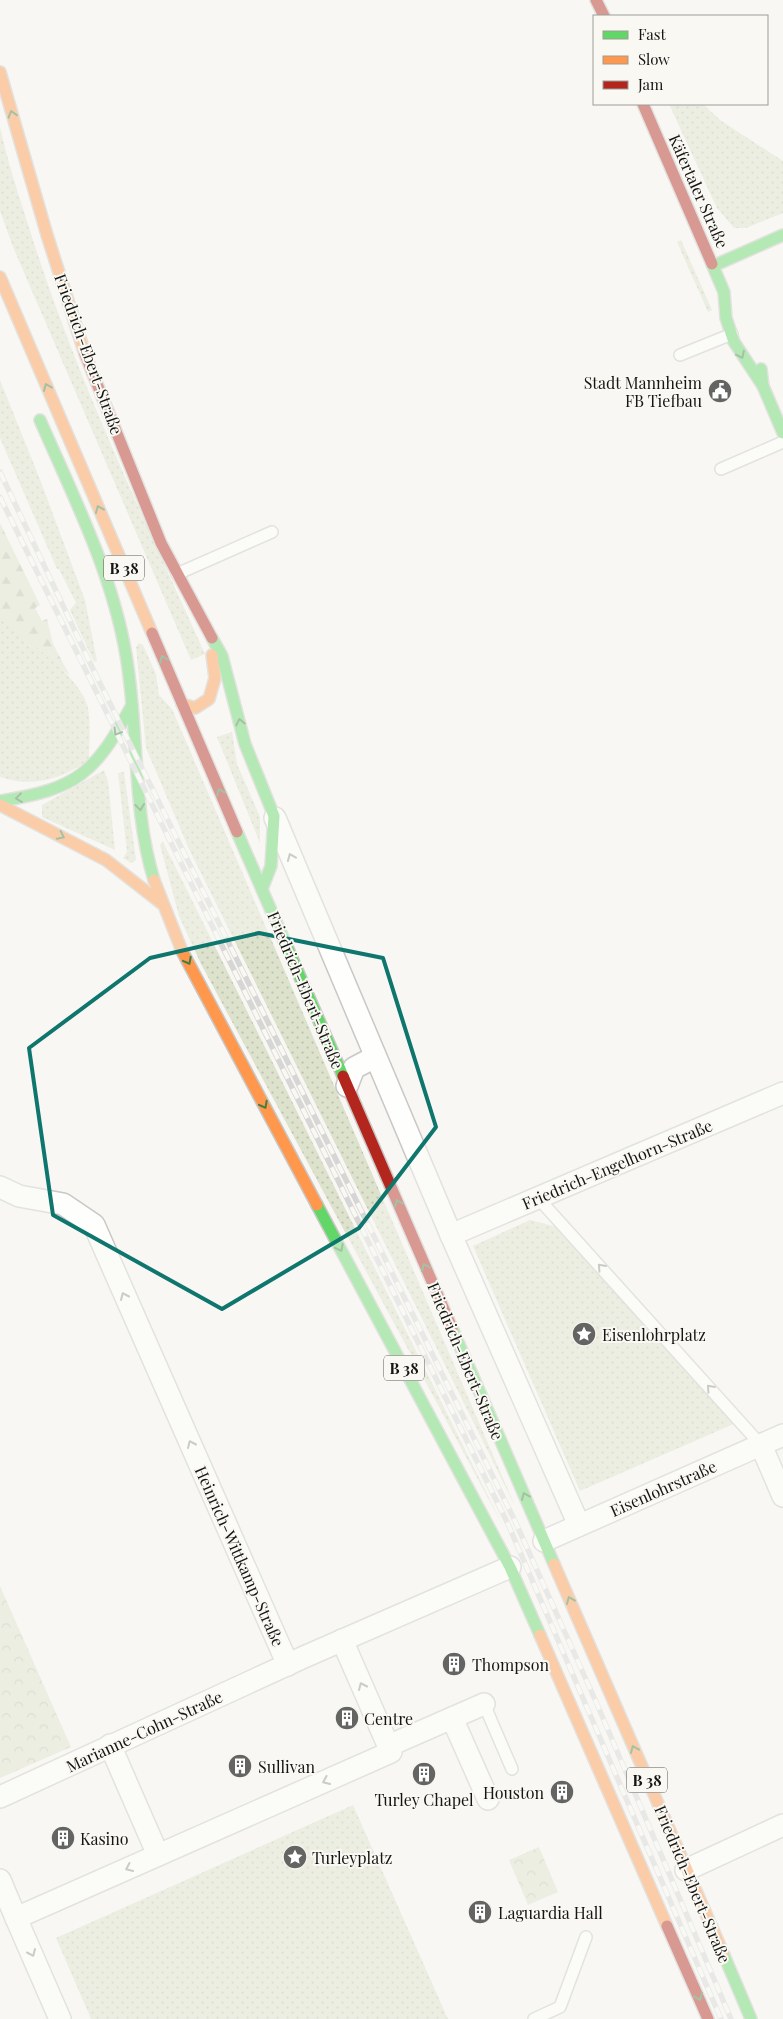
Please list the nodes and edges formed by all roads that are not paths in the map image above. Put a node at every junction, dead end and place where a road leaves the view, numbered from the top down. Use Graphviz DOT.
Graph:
graph roads {
  1 [pos="596,0"];
  2 [pos="604,15"];
  3 [pos="0,72"];
  4 [pos="642,105"];
  5 [pos="783,235"];
  6 [pos="713,266"];
  7 [pos="0,277"];
  8 [pos="724,292"];
  9 [pos="738,306"];
  10 [pos="732,334"];
  11 [pos="680,355"];
  12 [pos="759,359"];
  13 [pos="763,386"];
  14 [pos="36,411"];
  15 [pos="783,433"];
  16 [pos="783,442"];
  17 [pos="721,469"];
  18 [pos="272,532"];
  19 [pos="177,574"];
  20 [pos="204,627"];
  21 [pos="182,704"];
  22 [pos="132,705"];
  23 [pos="0,801"];
  24 [pos="0,805"];
  25 [pos="274,816"];
  26 [pos="262,889"];
  27 [pos="161,904"];
  28 [pos="374,1057"];
  29 [pos="347,1086"];
  30 [pos="783,1093"];
  31 [pos="1,1190"];
  32 [pos="538,1198"];
  33 [pos="451,1236"];
  34 [pos="783,1435"];
  35 [pos="761,1445"];
  36 [pos="783,1496"];
  37 [pos="579,1525"];
  38 [pos="544,1541"];
  39 [pos="510,1567"];
  40 [pos="342,1640"];
  41 [pos="288,1665"];
  42 [pos="484,1704"];
  43 [pos="452,1718"];
  44 [pos="110,1745"];
  45 [pos="388,1746"];
  46 [pos="512,1769"];
  47 [pos="0,1798"];
  48 [pos="488,1799"];
  49 [pos="783,1825"];
  50 [pos="158,1855"];
  51 [pos="686,1870"];
  52 [pos="0,1880"];
  53 [pos="16,1918"];
  54 [pos="586,1936"];
  55 [pos="60,2019"];
  56 [pos="534,2019"];
  57 [pos="708,2019"];
  58 [pos="751,2019"];
  1 -- 2 [label="main road"];
  19 -- 3 [label="main road, Friedrich-Ebert-Straße, one-way"];
  4 -- 6 [label="main road, Käfertaler Straße"];
  5 -- 6 [label="main road"];
  6 -- 8 [label="main road, Käfertaler Straße"];
  21 -- 7 [label="main road, Friedrich-Ebert-Straße / B 38, one-way"];
  8 -- 9 [label="main road, Käfertaler Straße"];
  8 -- 10 [label="main road, Käfertaler Straße"];
  10 -- 11 [label="lane"];
  10 -- 13 [label="main road, Käfertaler Straße, one-way"];
  12 -- 13 [label="main road, Käfertaler Straße"];
  13 -- 15 [label="main road, Käfertaler Straße"];
  14 -- 22 [label="main road, B 38"];
  16 -- 17 [label="lane"];
  18 -- 19 [label="lane"];
  19 -- 20 [label="main road, Friedrich-Ebert-Straße"];
  20 -- 21 [label="main road, Friedrich-Ebert-Straße"];
  25 -- 20 [label="main road, Friedrich-Ebert-Straße, one-way"];
  26 -- 21 [label="main road, Friedrich-Ebert-Straße / B 38, one-way"];
  22 -- 23 [label="main road, one-way"];
  22 -- 27 [label="main road, B 38, one-way"];
  24 -- 27 [label="main road, one-way"];
  25 -- 26 [label="main road"];
  28 -- 25 [label="street, Friedrich-Ebert-Straße, one-way"];
  26 -- 29 [label="main road, Friedrich-Ebert-Straße / B 38"];
  27 -- 39 [label="main road, B 38, one-way"];
  28 -- 29 [label="street"];
  28 -- 33 [label="street, Friedrich-Ebert-Straße"];
  38 -- 29 [label="main road, Friedrich-Ebert-Straße / B 38, one-way"];
  30 -- 32 [label="street, Friedrich-Engelhorn-Straße"];
  41 -- 31 [label="street, Heinrich-Wittkamp-Straße, one-way"];
  32 -- 33 [label="street, Friedrich-Engelhorn-Straße"];
  35 -- 32 [label="lane, one-way"];
  33 -- 37 [label="street, Friedrich-Ebert-Straße"];
  34 -- 35 [label="street, Eisenlohrstraße"];
  35 -- 36 [label="street"];
  35 -- 37 [label="street, Eisenlohrstraße"];
  37 -- 38 [label="street, Eisenlohrstraße"];
  51 -- 38 [label="main road, Friedrich-Ebert-Straße / B 38, one-way"];
  39 -- 40 [label="street, Heinrich-Wittkamp-Straße"];
  39 -- 57 [label="main road, B 38, one-way"];
  40 -- 41 [label="street, Heinrich-Wittkamp-Straße"];
  45 -- 40 [label="street, one-way"];
  41 -- 44 [label="street, Marianne-Cohn-Straße"];
  42 -- 43 [label="street"];
  42 -- 46 [label="lane"];
  43 -- 45 [label="street"];
  43 -- 48 [label="street"];
  44 -- 47 [label="street, Marianne-Cohn-Straße"];
  44 -- 50 [label="street"];
  45 -- 50 [label="street, one-way"];
  49 -- 51 [label="street"];
  50 -- 53 [label="street, one-way"];
  51 -- 58 [label="main road, Friedrich-Ebert-Straße / B 38"];
  52 -- 53 [label="street"];
  53 -- 55 [label="street, one-way"];
  54 -- 56 [label="lane"];
}
